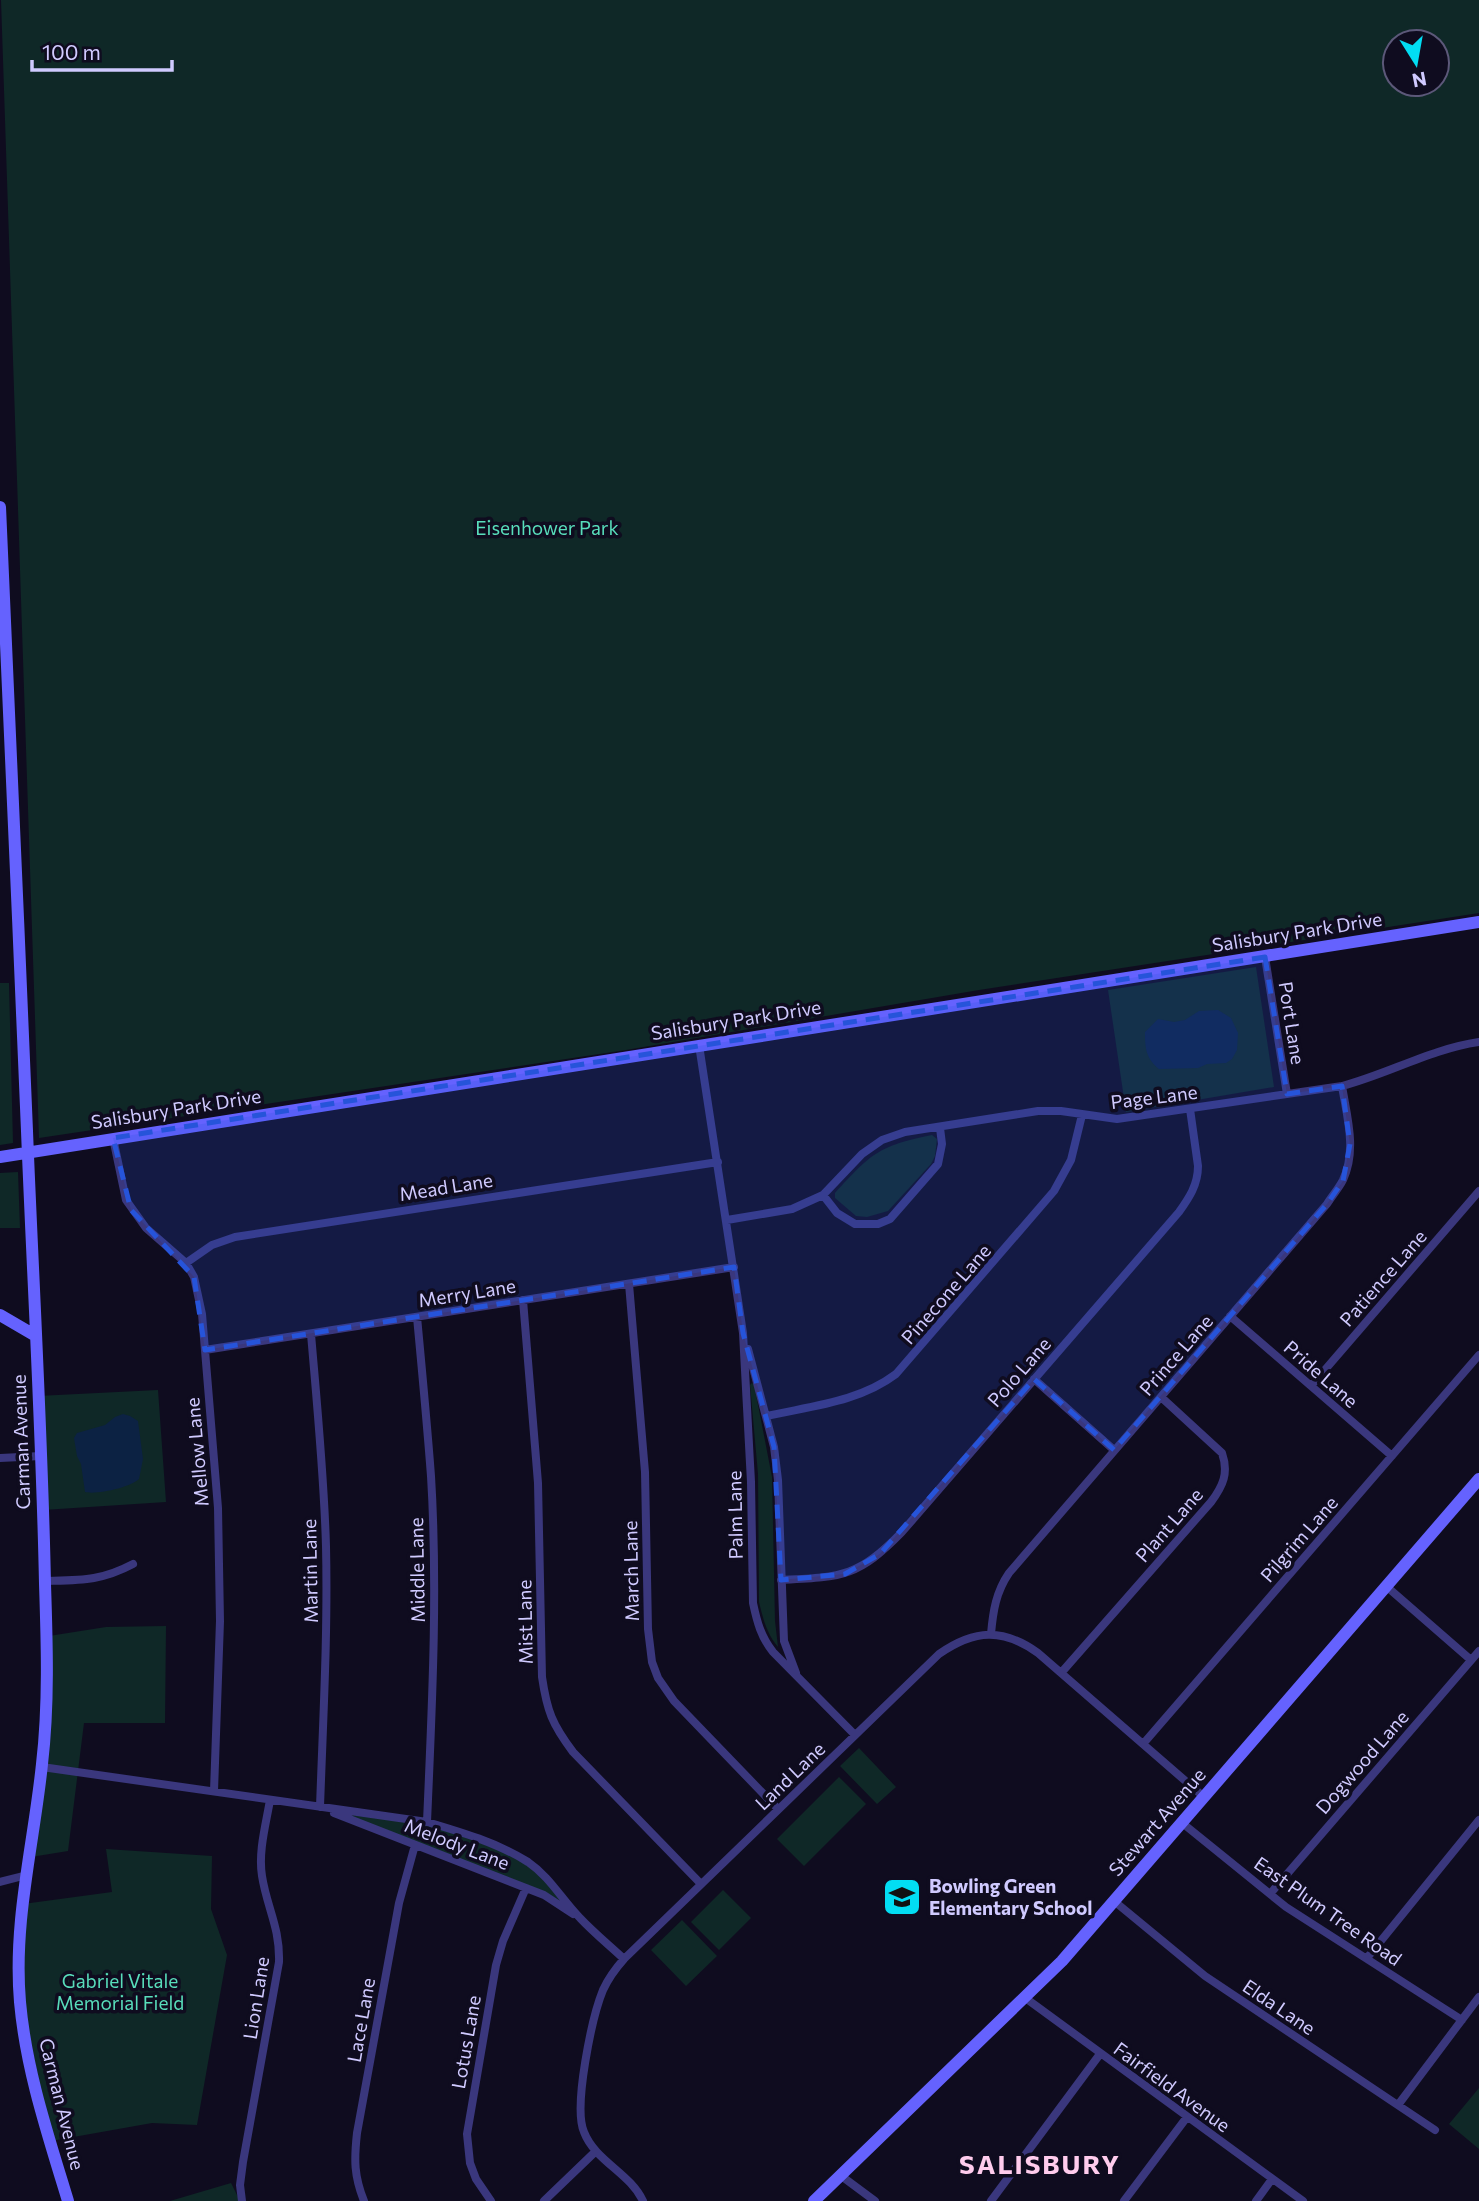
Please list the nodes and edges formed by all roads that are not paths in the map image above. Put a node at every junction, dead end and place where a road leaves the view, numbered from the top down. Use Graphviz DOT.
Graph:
graph roads {
  1 [pos="0,507"];
  2 [pos="1479,922"];
  3 [pos="1265,957"];
  4 [pos="1479,1042"];
  5 [pos="699,1045"];
  6 [pos="1342,1086"];
  7 [pos="1287,1094"];
  8 [pos="1190,1109"];
  9 [pos="1082,1115"];
  10 [pos="940,1128"];
  11 [pos="113,1138"];
  12 [pos="28,1152"];
  13 [pos="0,1157"];
  14 [pos="718,1162"];
  15 [pos="1479,1192"];
  16 [pos="823,1195"];
  17 [pos="727,1220"];
  18 [pos="186,1263"];
  19 [pos="734,1267"];
  20 [pos="629,1284"];
  21 [pos="523,1300"];
  22 [pos="0,1315"];
  23 [pos="1230,1316"];
  24 [pos="417,1317"];
  25 [pos="743,1333"];
  26 [pos="311,1334"];
  27 [pos="36,1336"];
  28 [pos="205,1350"];
  29 [pos="1479,1355"];
  30 [pos="1034,1379"];
  31 [pos="1311,1386"];
  32 [pos="1161,1397"];
  33 [pos="767,1416"];
  34 [pos="1114,1450"];
  35 [pos="41,1456"];
  36 [pos="1392,1456"];
  37 [pos="0,1458"];
  38 [pos="1479,1479"];
  39 [pos="133,1564"];
  40 [pos="781,1580"];
  41 [pos="45,1581"];
  42 [pos="1386,1586"];
  43 [pos="991,1634"];
  44 [pos="1479,1651"];
  45 [pos="1472,1660"];
  46 [pos="1061,1673"];
  47 [pos="800,1681"];
  48 [pos="855,1735"];
  49 [pos="1143,1744"];
  50 [pos="42,1767"];
  51 [pos="214,1791"];
  52 [pos="1204,1797"];
  53 [pos="271,1800"];
  54 [pos="320,1807"];
  55 [pos="778,1809"];
  56 [pos="1479,1819"];
  57 [pos="427,1822"];
  58 [pos="1181,1822"];
  59 [pos="415,1845"];
  60 [pos="27,1875"];
  61 [pos="0,1882"];
  62 [pos="701,1884"];
  63 [pos="526,1888"];
  64 [pos="1269,1894"];
  65 [pos="1114,1901"];
  66 [pos="579,1917"];
  67 [pos="1367,1958"];
  68 [pos="624,1959"];
  69 [pos="1024,1997"];
  70 [pos="1479,1997"];
  71 [pos="1461,2020"];
  72 [pos="1100,2054"];
  73 [pos="1398,2105"];
  74 [pos="1187,2117"];
  75 [pos="1435,2130"];
  76 [pos="596,2151"];
  77 [pos="840,2175"];
  78 [pos="1272,2179"];
  79 [pos="68,2201"];
  80 [pos="242,2201"];
  81 [pos="364,2201"];
  82 [pos="491,2201"];
  83 [pos="544,2201"];
  84 [pos="643,2201"];
  85 [pos="814,2201"];
  86 [pos="875,2201"];
  87 [pos="991,2201"];
  88 [pos="1124,2201"];
  89 [pos="1256,2201"];
  90 [pos="1303,2201"];
  1 -- 12 [label="main road, Carman Avenue"];
  2 -- 3 [label="main road, Salisbury Park Drive"];
  3 -- 5 [label="main road, Salisbury Park Drive"];
  3 -- 7 [label="street, Port Lane"];
  4 -- 6 [label="street, Page Lane"];
  5 -- 11 [label="main road, Salisbury Park Drive"];
  5 -- 14 [label="street, Palm Lane"];
  6 -- 7 [label="street, Page Lane"];
  6 -- 23 [label="street, Prince Lane"];
  7 -- 8 [label="street, Page Lane"];
  8 -- 9 [label="street, Page Lane"];
  8 -- 30 [label="street, Polo Lane"];
  9 -- 10 [label="street, Page Lane"];
  9 -- 33 [label="street, Pinecone Lane"];
  10 -- 16 [label="street, Page Lane"];
  10 -- 16 [label="street"];
  11 -- 12 [label="main road, Salisbury Park Drive"];
  11 -- 18 [label="street, Mellow Lane"];
  12 -- 13 [label="main road, Salisbury Park Drive"];
  12 -- 27 [label="main road, Carman Avenue"];
  14 -- 17 [label="street, Palm Lane"];
  14 -- 18 [label="street, Mead Lane"];
  15 -- 31 [label="street, Patience Lane"];
  16 -- 17 [label="street, Page Lane"];
  17 -- 19 [label="street, Palm Lane"];
  18 -- 28 [label="street, Mellow Lane"];
  19 -- 20 [label="street, Merry Lane"];
  19 -- 25 [label="street, Palm Lane"];
  20 -- 21 [label="street, Merry Lane"];
  20 -- 55 [label="street, March Lane"];
  21 -- 24 [label="street, Merry Lane"];
  21 -- 62 [label="street, Mist Lane"];
  22 -- 27 [label="main road"];
  23 -- 31 [label="street, Pride Lane"];
  23 -- 32 [label="street, Prince Lane"];
  24 -- 26 [label="street, Merry Lane"];
  24 -- 57 [label="street, Middle Lane"];
  25 -- 33 [label="street, Palm Lane"];
  25 -- 47 [label="street, Palm Lane"];
  26 -- 28 [label="street, Merry Lane"];
  26 -- 54 [label="street, Martin Lane"];
  27 -- 35 [label="main road, Carman Avenue"];
  28 -- 51 [label="street, Mellow Lane"];
  29 -- 36 [label="street, Pilgrim Lane"];
  30 -- 34 [label="street"];
  30 -- 40 [label="street, Polo Lane"];
  31 -- 36 [label="street, Pride Lane"];
  32 -- 34 [label="street, Prince Lane"];
  32 -- 46 [label="street, Plant Lane"];
  33 -- 40 [label="street, Palm Lane"];
  34 -- 43 [label="street, Prince Lane"];
  35 -- 37 [label="street"];
  35 -- 41 [label="main road, Carman Avenue"];
  36 -- 49 [label="street, Pilgrim Lane"];
  38 -- 42 [label="main road, Stewart Avenue"];
  39 -- 41 [label="street"];
  40 -- 47 [label="street, Palm Lane"];
  41 -- 50 [label="main road, Carman Avenue"];
  42 -- 45 [label="street"];
  42 -- 52 [label="main road, Stewart Avenue"];
  43 -- 46 [label="street, Land Lane"];
  43 -- 48 [label="street, Land Lane"];
  44 -- 45 [label="street, Dogwood Lane"];
  45 -- 64 [label="street, Dogwood Lane"];
  46 -- 49 [label="street, Land Lane"];
  47 -- 48 [label="street, Palm Lane"];
  48 -- 55 [label="street, Land Lane"];
  49 -- 52 [label="street, Land Lane"];
  50 -- 51 [label="street, Melody Lane"];
  50 -- 60 [label="main road, Carman Avenue"];
  51 -- 53 [label="street, Melody Lane"];
  52 -- 58 [label="main road, Stewart Avenue"];
  53 -- 54 [label="street, Melody Lane"];
  53 -- 80 [label="street, Lion Lane"];
  54 -- 57 [label="street, Melody Lane"];
  54 -- 59 [label="street, Melody Lane"];
  55 -- 62 [label="street, Land Lane"];
  56 -- 67 [label="street"];
  57 -- 66 [label="street, Melody Lane"];
  58 -- 64 [label="street, East Plum Tree Road"];
  58 -- 65 [label="main road, Stewart Avenue"];
  59 -- 63 [label="street, Melody Lane"];
  59 -- 81 [label="street, Lace Lane"];
  60 -- 61 [label="street"];
  60 -- 79 [label="main road, Carman Avenue"];
  62 -- 68 [label="street, Land Lane"];
  63 -- 66 [label="street, Melody Lane"];
  63 -- 82 [label="street, Lotus Lane"];
  64 -- 67 [label="street, East Plum Tree Road"];
  65 -- 69 [label="main road, Stewart Avenue"];
  65 -- 73 [label="street, Elda Lane"];
  66 -- 68 [label="street, Melody Lane"];
  67 -- 71 [label="street, East Plum Tree Road"];
  68 -- 76 [label="street, Land Lane"];
  69 -- 72 [label="street, Fairfield Avenue"];
  69 -- 77 [label="main road, Stewart Avenue"];
  70 -- 71 [label="street"];
  71 -- 73 [label="street"];
  72 -- 74 [label="street, Fairfield Avenue"];
  72 -- 87 [label="street"];
  73 -- 75 [label="street, Elda Lane"];
  74 -- 78 [label="street, Fairfield Avenue"];
  74 -- 88 [label="street"];
  76 -- 83 [label="street"];
  76 -- 84 [label="street, Land Lane"];
  77 -- 85 [label="main road, Stewart Avenue"];
  77 -- 86 [label="street"];
  78 -- 89 [label="street"];
  78 -- 90 [label="street, Fairfield Avenue"];
}
